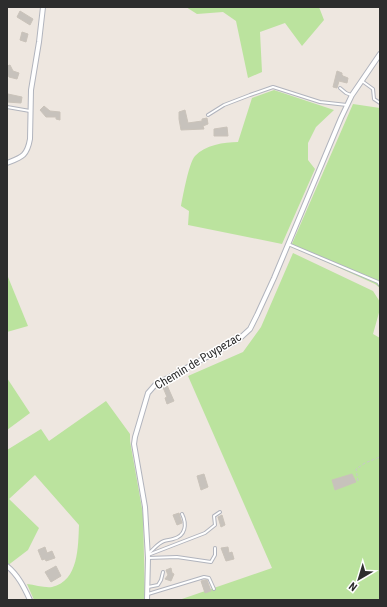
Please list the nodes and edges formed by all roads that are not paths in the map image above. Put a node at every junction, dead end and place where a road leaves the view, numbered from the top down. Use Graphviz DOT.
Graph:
graph roads {
  1 [pos="43,7"];
  2 [pos="380,54"];
  3 [pos="362,81"];
  4 [pos="340,88"];
  5 [pos="352,95"];
  6 [pos="380,103"];
  7 [pos="348,105"];
  8 [pos="7,107"];
  9 [pos="30,111"];
  10 [pos="208,115"];
  11 [pos="7,163"];
  12 [pos="288,244"];
  13 [pos="380,286"];
  14 [pos="220,512"];
  15 [pos="182,514"];
  16 [pos="215,548"];
  17 [pos="148,556"];
  18 [pos="7,566"];
  19 [pos="163,572"];
  20 [pos="147,587"];
  21 [pos="214,589"];
  22 [pos="147,594"];
  23 [pos="30,600"];
  24 [pos="147,600"];
  1 -- 9 [label="street"];
  2 -- 3 [label="street, Chemin de Puypezac"];
  3 -- 5 [label="street, Chemin de Puypezac"];
  3 -- 6 [label="lane"];
  4 -- 5 [label="lane"];
  5 -- 7 [label="street, Chemin de Puypezac"];
  7 -- 10 [label="lane"];
  7 -- 12 [label="street, Chemin de Puypezac"];
  8 -- 9 [label="lane"];
  9 -- 11 [label="street"];
  12 -- 13 [label="lane"];
  12 -- 17 [label="street, Chemin de Puypezac"];
  14 -- 17 [label="lane"];
  15 -- 17 [label="lane"];
  16 -- 17 [label="lane"];
  17 -- 20 [label="street, Chemin de Puypezac"];
  18 -- 23 [label="street"];
  19 -- 20 [label="lane"];
  20 -- 22 [label="street, Chemin de Puypezac"];
  21 -- 22 [label="lane"];
  22 -- 24 [label="street, Chemin de Puypezac"];
}
